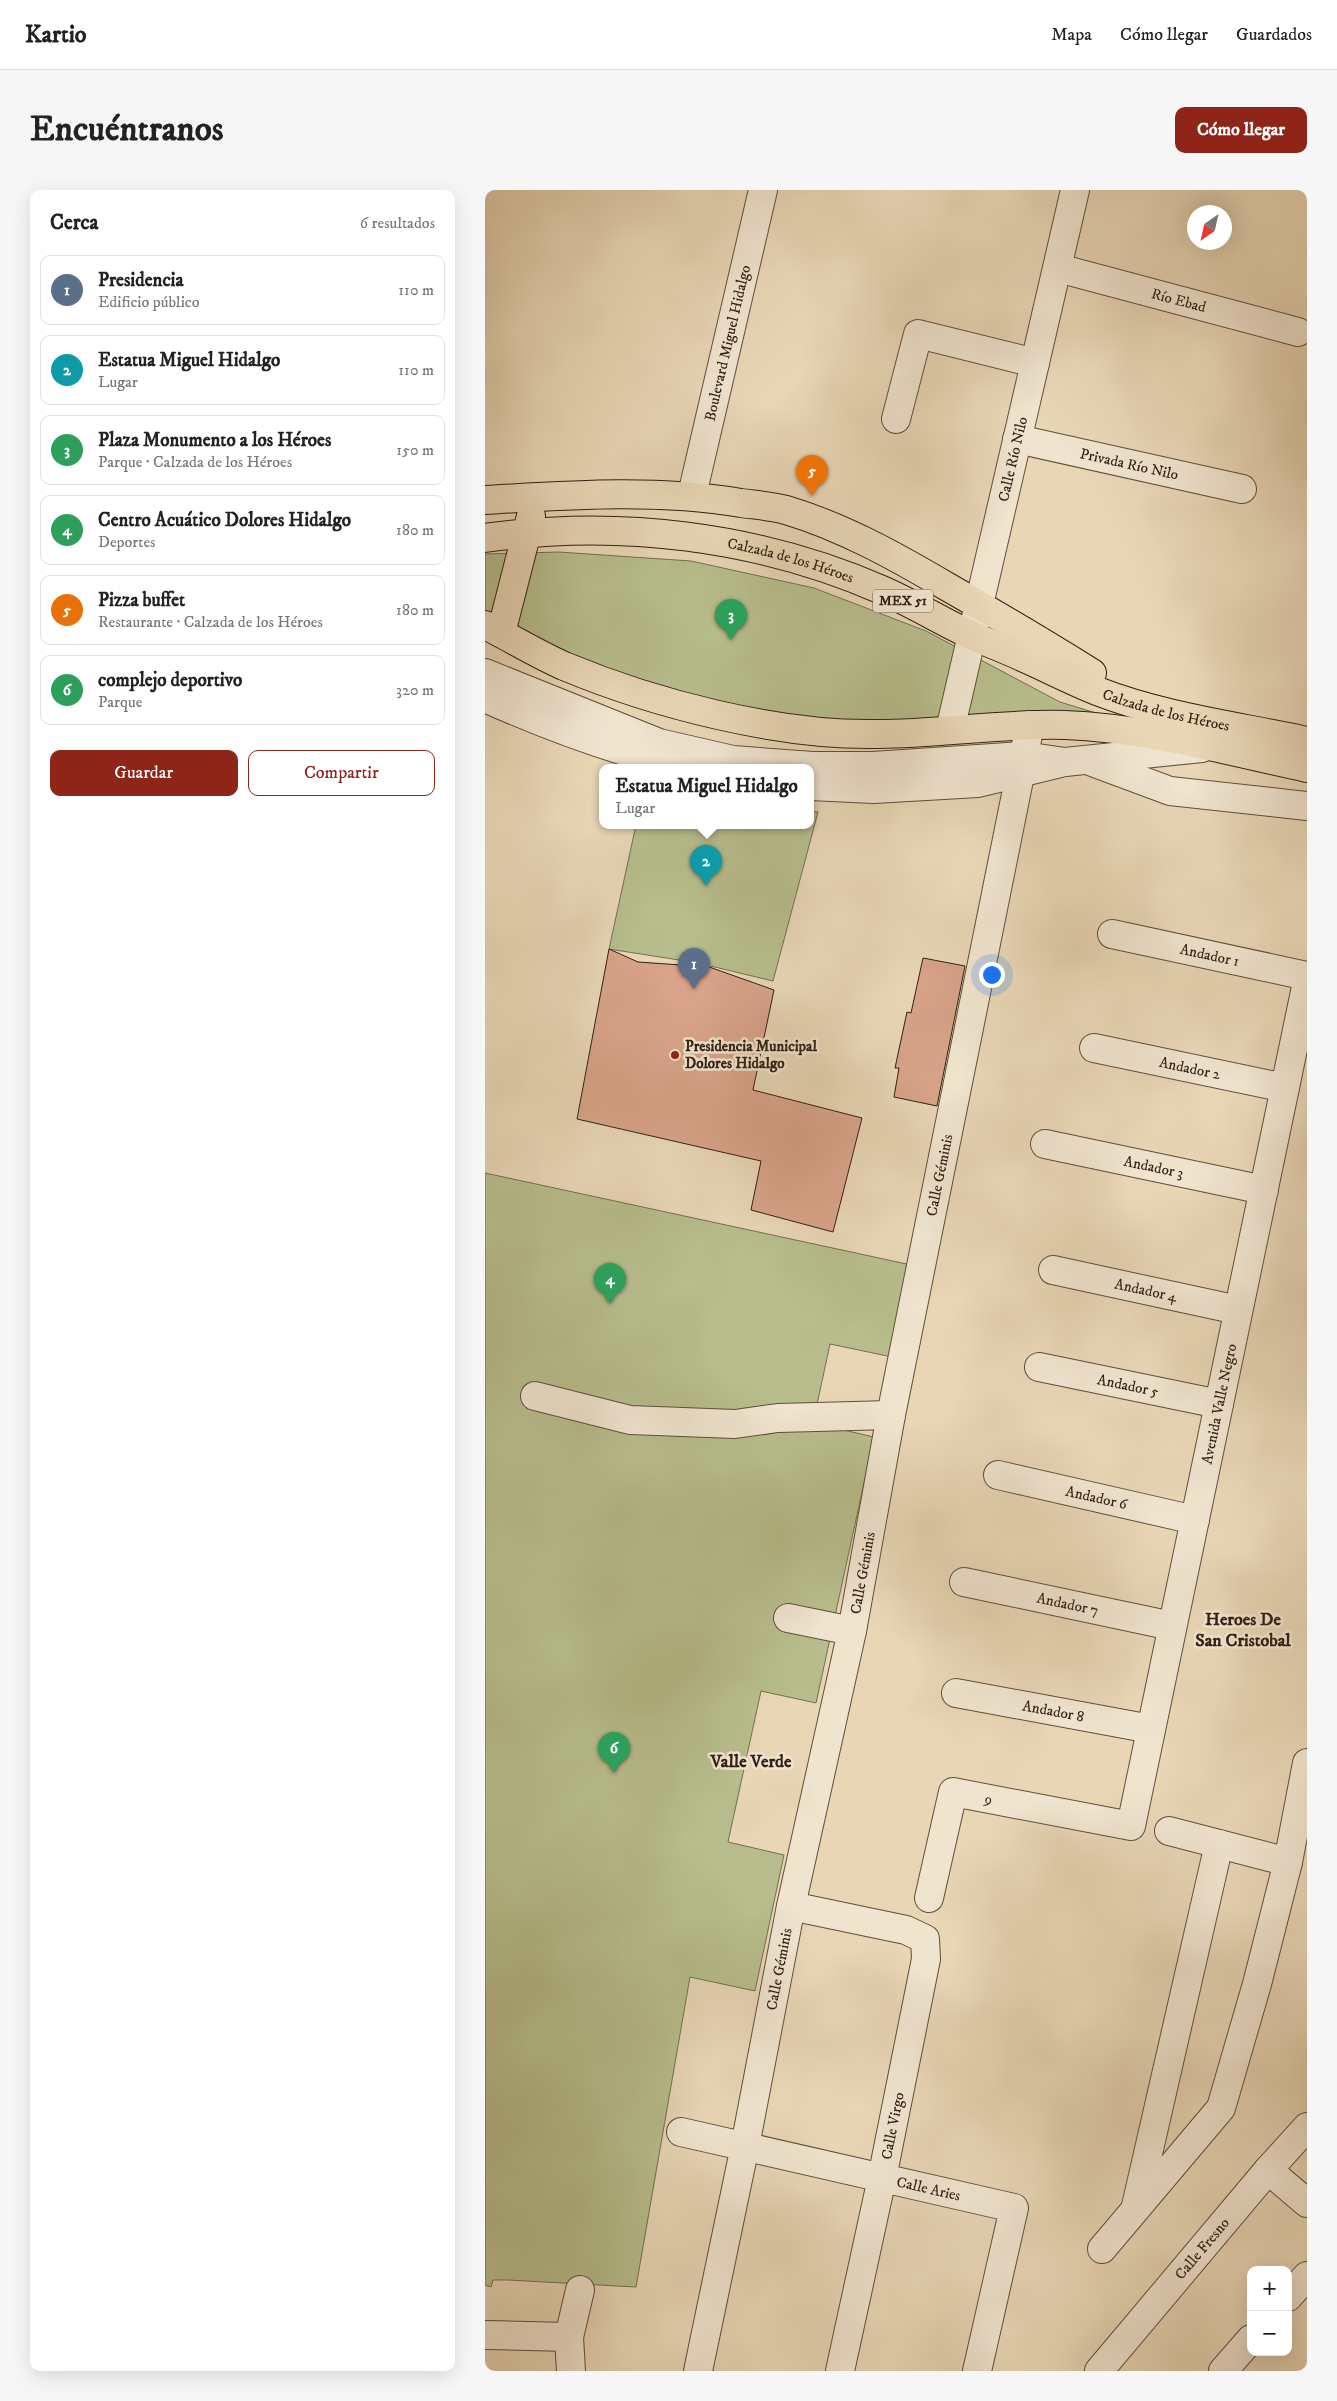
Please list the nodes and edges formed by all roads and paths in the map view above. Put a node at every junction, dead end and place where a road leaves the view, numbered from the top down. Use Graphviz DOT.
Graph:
graph roads {
  1 [pos="763,190"];
  2 [pos="1075,190"];
  3 [pos="1058,268"];
  4 [pos="1298,332"];
  5 [pos="1035,363"];
  6 [pos="896,419"];
  7 [pos="1017,439"];
  8 [pos="1242,489"];
  9 [pos="692,495"];
  10 [pos="536,497"];
  11 [pos="485,500"];
  12 [pos="528,532"];
  13 [pos="485,538"];
  14 [pos="979,604"];
  15 [pos="493,629"];
  16 [pos="971,635"];
  17 [pos="485,673"];
  18 [pos="485,698"];
  19 [pos="1149,708"];
  20 [pos="547,712"];
  21 [pos="1030,725"];
  22 [pos="950,730"];
  23 [pos="1307,741"];
  24 [pos="1210,747"];
  25 [pos="1075,760"];
  26 [pos="671,764"];
  27 [pos="786,764"];
  28 [pos="1023,765"];
  29 [pos="814,766"];
  30 [pos="1307,768"];
  31 [pos="873,778"];
  32 [pos="814,785"];
  33 [pos="1307,806"];
  34 [pos="1112,934"];
  35 [pos="1306,988"];
  36 [pos="1095,1048"];
  37 [pos="1285,1088"];
  38 [pos="1045,1144"];
  39 [pos="1263,1190"];
  40 [pos="1053,1270"];
  41 [pos="1238,1310"];
  42 [pos="1039,1367"];
  43 [pos="535,1396"];
  44 [pos="1219,1404"];
  45 [pos="891,1415"];
  46 [pos="999,1475"];
  47 [pos="1195,1520"];
  48 [pos="964,1582"];
  49 [pos="789,1618"];
  50 [pos="1172,1626"];
  51 [pos="852,1631"];
  52 [pos="956,1693"];
  53 [pos="1151,1729"];
  54 [pos="1307,1763"];
  55 [pos="1131,1826"];
  56 [pos="1169,1831"];
  57 [pos="1219,1844"];
  58 [pos="1288,1862"];
  59 [pos="929,1898"];
  60 [pos="791,1906"];
  61 [pos="1307,2127"];
  62 [pos="681,2132"];
  63 [pos="745,2146"];
  64 [pos="1268,2170"];
  65 [pos="882,2178"];
  66 [pos="1307,2204"];
  67 [pos="1135,2209"];
  68 [pos="1102,2249"];
  69 [pos="1307,2276"];
  70 [pos="580,2290"];
  71 [pos="1292,2293"];
  72 [pos="485,2335"];
  73 [pos="569,2337"];
  74 [pos="1247,2344"];
  75 [pos="571,2371"];
  76 [pos="698,2371"];
  77 [pos="840,2371"];
  78 [pos="977,2371"];
  79 [pos="1099,2371"];
  80 [pos="1223,2371"];
  1 -- 9 [label="street, Boulevard Miguel Hidalgo"];
  2 -- 3 [label="street, Calle Río Nilo"];
  3 -- 4 [label="street, Río Ebad"];
  3 -- 5 [label="street, Calle Río Nilo"];
  5 -- 6 [label="street"];
  5 -- 7 [label="street, Calle Río Nilo"];
  7 -- 8 [label="street, Privada Río Nilo"];
  7 -- 14 [label="street, Calle Río Nilo"];
  9 -- 10 [label="main road"];
  9 -- 14 [label="main road"];
  10 -- 11 [label="main road"];
  10 -- 12 [label="main road"];
  12 -- 13 [label="main road, Calzada de los Héroes / MEX 51"];
  12 -- 15 [label="main road"];
  12 -- 16 [label="main road, Calzada de los Héroes / MEX 51"];
  14 -- 16 [label="street, Calle Río Nilo"];
  14 -- 19 [label="main road"];
  15 -- 22 [label="main road, Calzada de los Héroes"];
  16 -- 19 [label="main road, Calzada de los Héroes / MEX 51"];
  16 -- 22 [label="street, Calle Río Nilo"];
  17 -- 20 [label="street"];
  18 -- 20 [label="street"];
  19 -- 23 [label="main road, Calzada de los Héroes / MEX 51"];
  20 -- 26 [label="street"];
  20 -- 27 [label="street"];
  21 -- 22 [label="main road, Calzada de los Héroes"];
  21 -- 24 [label="main road, Calzada de los Héroes"];
  21 -- 28 [label="street, Calle Géminis"];
  24 -- 25 [label="street"];
  24 -- 30 [label="main road, Calzada de los Héroes"];
  25 -- 28 [label="street"];
  25 -- 33 [label="street"];
  28 -- 31 [label="street"];
  28 -- 45 [label="street, Calle Géminis"];
  29 -- 31 [label="street"];
  31 -- 32 [label="street"];
  34 -- 35 [label="street, Andador 1"];
  35 -- 37 [label="street, Avenida Valle Negro"];
  36 -- 37 [label="street, Andador 2"];
  37 -- 39 [label="street, Avenida Valle Negro"];
  38 -- 39 [label="street, Andador 3"];
  39 -- 41 [label="street, Avenida Valle Negro"];
  40 -- 41 [label="street, Andador 4"];
  41 -- 44 [label="street, Avenida Valle Negro"];
  42 -- 44 [label="street, Andador 5"];
  43 -- 45 [label="street"];
  44 -- 47 [label="street, Avenida Valle Negro"];
  45 -- 51 [label="street, Calle Géminis"];
  46 -- 47 [label="street, Andador 6"];
  47 -- 50 [label="street, Avenida Valle Negro"];
  48 -- 50 [label="street, Andador 7"];
  49 -- 51 [label="street"];
  50 -- 53 [label="street, Avenida Valle Negro"];
  51 -- 60 [label="street, Calle Géminis"];
  52 -- 53 [label="street, Andador 8"];
  53 -- 55 [label="street, Avenida Valle Negro"];
  54 -- 58 [label="street"];
  55 -- 59 [label="street, 9"];
  56 -- 57 [label="street"];
  57 -- 58 [label="street"];
  57 -- 67 [label="street"];
  58 -- 67 [label="street"];
  60 -- 63 [label="street, Calle Géminis"];
  60 -- 65 [label="street, Calle Virgo"];
  61 -- 64 [label="street, Calle Fresno"];
  62 -- 63 [label="street, Calle Aries"];
  63 -- 65 [label="street, Calle Aries"];
  63 -- 76 [label="street, Calle Géminis"];
  64 -- 66 [label="street"];
  64 -- 79 [label="street, Calle Fresno"];
  65 -- 77 [label="street, Calle Virgo"];
  65 -- 78 [label="street, Calle Aries"];
  67 -- 68 [label="street"];
  69 -- 71 [label="street"];
  70 -- 73 [label="street"];
  72 -- 73 [label="street"];
  73 -- 75 [label="street"];
  74 -- 80 [label="street"];
}
